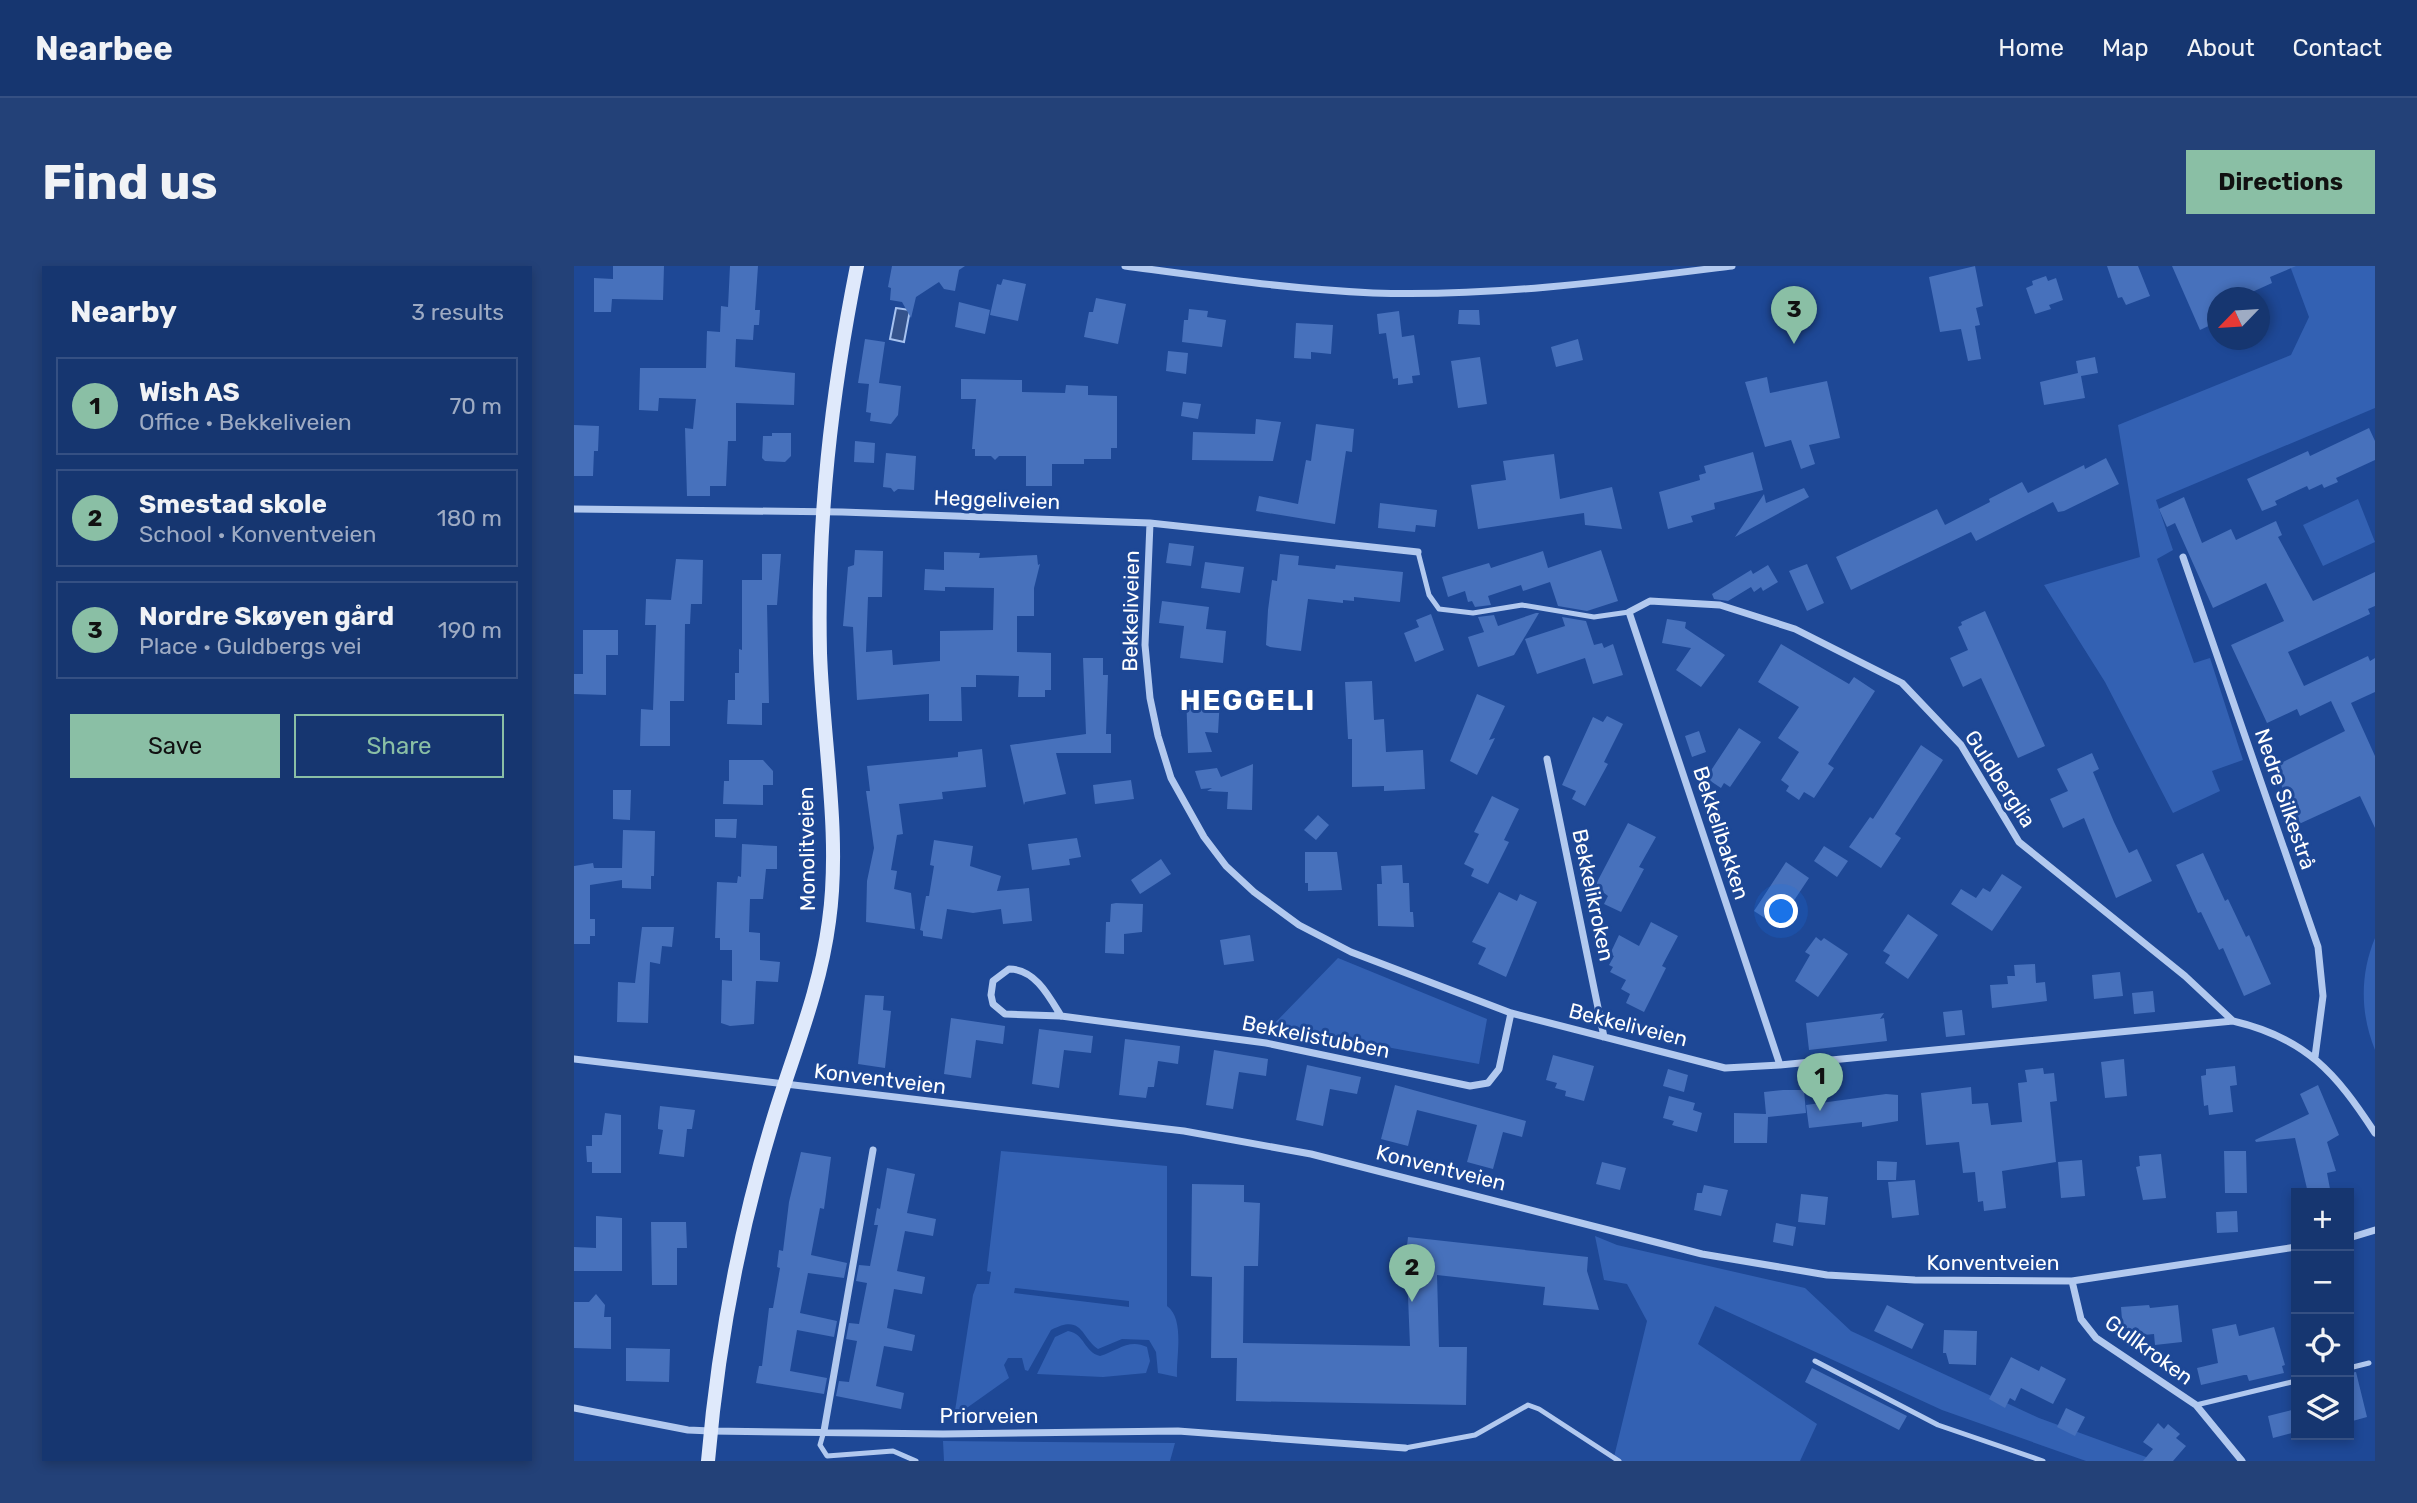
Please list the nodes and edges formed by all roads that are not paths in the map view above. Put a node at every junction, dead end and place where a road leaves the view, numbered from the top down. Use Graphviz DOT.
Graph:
graph roads {
  1 [pos="857,266"];
  2 [pos="1125,266"];
  3 [pos="1732,266"];
  4 [pos="574,509"];
  5 [pos="822,512"];
  6 [pos="1150,523"];
  7 [pos="1418,552"];
  8 [pos="2183,557"];
  9 [pos="1629,612"];
  10 [pos="1547,759"];
  11 [pos="1511,1013"];
  12 [pos="1061,1016"];
  13 [pos="2233,1021"];
  14 [pos="1604,1037"];
  15 [pos="2315,1057"];
  16 [pos="574,1059"];
  17 [pos="1780,1065"];
  18 [pos="786,1084"];
  19 [pos="2375,1133"];
  20 [pos="873,1150"];
  21 [pos="2375,1230"];
  22 [pos="2354,1236"];
  23 [pos="2291,1248"];
  24 [pos="2072,1281"];
  25 [pos="1815,1362"];
  26 [pos="2369,1363"];
  27 [pos="2354,1367"];
  28 [pos="2291,1382"];
  29 [pos="2196,1405"];
  30 [pos="574,1408"];
  31 [pos="711,1431"];
  32 [pos="824,1431"];
  33 [pos="1405,1448"];
  34 [pos="708,1461"];
  35 [pos="916,1461"];
  36 [pos="1619,1461"];
  37 [pos="2043,1461"];
  38 [pos="2242,1461"];
  1 -- 5 [label="street, Monolitveien"];
  2 -- 3 [label="street"];
  4 -- 5 [label="street, Heggeliveien"];
  5 -- 6 [label="street, Heggeliveien"];
  5 -- 18 [label="street, Monolitveien"];
  6 -- 7 [label="street, Heggeliveien"];
  6 -- 11 [label="street, Bekkeliveien"];
  7 -- 9 [label="lane"];
  8 -- 15 [label="street, Nedre Silkestrå"];
  9 -- 13 [label="street, Guldberglia"];
  9 -- 17 [label="street, Bekkelibakken"];
  10 -- 14 [label="street, Bekkelikroken"];
  11 -- 12 [label="street, Bekkelistubben"];
  11 -- 14 [label="street, Bekkeliveien"];
  12 -- 12 [label="street, Bekkelistubben"];
  13 -- 15 [label="street, Bekkeliveien"];
  13 -- 17 [label="street, Bekkeliveien"];
  14 -- 17 [label="street, Bekkeliveien"];
  15 -- 19 [label="street, Bekkeliveien"];
  16 -- 18 [label="street, Konventveien"];
  18 -- 24 [label="street, Konventveien"];
  18 -- 31 [label="street, Monolitveien"];
  20 -- 32 [label="street"];
  21 -- 22 [label="street"];
  23 -- 24 [label="street, Konventveien"];
  24 -- 29 [label="street, Gullkroken"];
  25 -- 37 [label="lane"];
  26 -- 27 [label="lane"];
  28 -- 29 [label="lane, Gullkroken"];
  29 -- 38 [label="street, Gullkroken"];
  30 -- 31 [label="street, Priorveien"];
  31 -- 32 [label="street, Priorveien"];
  31 -- 34 [label="street, Monolitveien"];
  32 -- 33 [label="street, Priorveien"];
  32 -- 35 [label="lane"];
  33 -- 36 [label="lane"];
}
